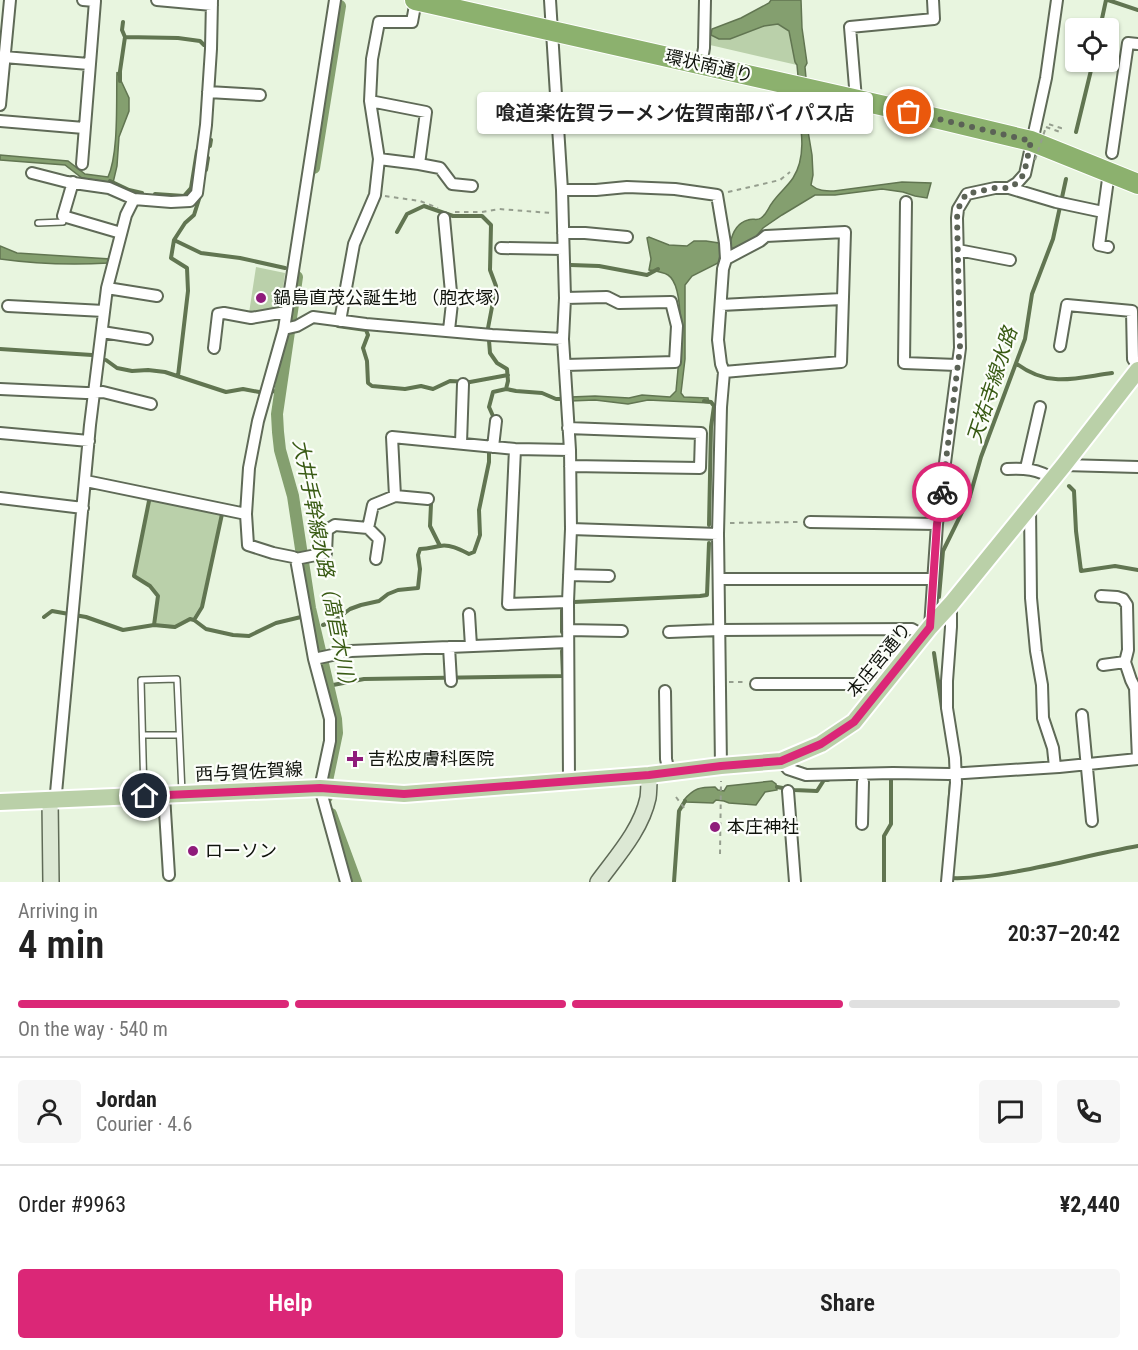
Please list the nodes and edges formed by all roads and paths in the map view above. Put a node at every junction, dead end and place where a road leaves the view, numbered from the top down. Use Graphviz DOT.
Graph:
graph roads {
  1 [pos="10,0"];
  2 [pos="83,0"];
  3 [pos="157,0"];
  4 [pos="335,0"];
  5 [pos="415,0"];
  6 [pos="550,0"];
  7 [pos="705,0"];
  8 [pos="933,0"];
  9 [pos="1057,0"];
  10 [pos="212,2"];
  11 [pos="445,3"];
  12 [pos="551,31"];
  13 [pos="1138,44"];
  14 [pos="4,57"];
  15 [pos="89,64"];
  16 [pos="701,65"];
  17 [pos="208,92"];
  18 [pos="260,95"];
  19 [pos="856,99"];
  20 [pos="370,101"];
  21 [pos="0,105"];
  22 [pos="0,121"];
  23 [pos="1042,122"];
  24 [pos="84,128"];
  25 [pos="1033,151"];
  26 [pos="379,159"];
  27 [pos="1110,162"];
  28 [pos="82,164"];
  29 [pos="419,164"];
  30 [pos="790,172"];
  31 [pos="32,173"];
  32 [pos="73,182"];
  33 [pos="1138,184"];
  34 [pos="472,186"];
  35 [pos="1009,188"];
  36 [pos="562,190"];
  37 [pos="375,195"];
  38 [pos="717,195"];
  39 [pos="134,199"];
  40 [pos="906,202"];
  41 [pos="438,208"];
  42 [pos="1103,212"];
  43 [pos="562,214"];
  44 [pos="446,215"];
  45 [pos="63,216"];
  46 [pos="38,223"];
  47 [pos="121,233"];
  48 [pos="563,233"];
  49 [pos="627,237"];
  50 [pos="1108,247"];
  51 [pos="501,248"];
  52 [pos="563,249"];
  53 [pos="958,250"];
  54 [pos="725,252"];
  55 [pos="1010,260"];
  56 [pos="107,288"];
  57 [pos="157,296"];
  58 [pos="565,298"];
  59 [pos="842,299"];
  60 [pos="721,305"];
  61 [pos="9,306"];
  62 [pos="104,311"];
  63 [pos="286,312"];
  64 [pos="340,321"];
  65 [pos="284,329"];
  66 [pos="449,330"];
  67 [pos="102,332"];
  68 [pos="147,339"];
  69 [pos="563,339"];
  70 [pos="1060,346"];
  71 [pos="214,348"];
  72 [pos="957,364"];
  73 [pos="565,365"];
  74 [pos="1138,368"];
  75 [pos="724,372"];
  76 [pos="463,384"];
  77 [pos="0,389"];
  78 [pos="94,392"];
  79 [pos="151,404"];
  80 [pos="1040,407"];
  81 [pos="496,421"];
  82 [pos="568,428"];
  83 [pos="0,433"];
  84 [pos="89,441"];
  85 [pos="461,443"];
  86 [pos="489,446"];
  87 [pos="515,449"];
  88 [pos="570,450"];
  89 [pos="1064,465"];
  90 [pos="570,466"];
  91 [pos="1138,467"];
  92 [pos="1026,468"];
  93 [pos="1007,469"];
  94 [pos="1053,479"];
  95 [pos="86,481"];
  96 [pos="395,496"];
  97 [pos="0,498"];
  98 [pos="428,499"];
  99 [pos="1030,507"];
  100 [pos="83,508"];
  101 [pos="246,514"];
  102 [pos="810,522"];
  103 [pos="937,524"];
  104 [pos="368,528"];
  105 [pos="718,529"];
  106 [pos="571,530"];
  107 [pos="301,558"];
  108 [pos="376,558"];
  109 [pos="569,575"];
  110 [pos="609,576"];
  111 [pos="719,579"];
  112 [pos="933,579"];
  113 [pos="1101,596"];
  114 [pos="568,602"];
  115 [pos="951,604"];
  116 [pos="469,614"];
  117 [pos="568,630"];
  118 [pos="719,630"];
  119 [pos="927,631"];
  120 [pos="622,632"];
  121 [pos="669,632"];
  122 [pos="568,642"];
  123 [pos="471,646"];
  124 [pos="449,647"];
  125 [pos="314,659"];
  126 [pos="1125,662"];
  127 [pos="1103,665"];
  128 [pos="450,679"];
  129 [pos="720,683"];
  130 [pos="756,684"];
  131 [pos="883,686"];
  132 [pos="665,691"];
  133 [pos="1082,716"];
  134 [pos="143,735"];
  135 [pos="179,735"];
  136 [pos="1138,759"];
  137 [pos="781,761"];
  138 [pos="1086,765"];
  139 [pos="1055,767"];
  140 [pos="669,772"];
  141 [pos="721,773"];
  142 [pos="956,773"];
  143 [pos="649,775"];
  144 [pos="568,781"];
  145 [pos="863,782"];
  146 [pos="320,788"];
  147 [pos="788,791"];
  148 [pos="164,795"];
  149 [pos="182,795"];
  150 [pos="145,796"];
  151 [pos="676,797"];
  152 [pos="50,800"];
  153 [pos="0,802"];
  154 [pos="685,809"];
  155 [pos="1092,821"];
  156 [pos="862,824"];
  157 [pos="720,854"];
  158 [pos="169,875"];
  159 [pos="948,879"];
  160 [pos="51,882"];
  161 [pos="346,882"];
  162 [pos="598,882"];
  163 [pos="795,882"];
  1 -- 14 [label="street"];
  2 -- 15 [label="street"];
  3 -- 10 [label="street"];
  4 -- 63 [label="street"];
  5 -- 11 [label="highway, 環状南通り"];
  5 -- 20 [label="street"];
  6 -- 12 [label="street"];
  7 -- 16 [label="street"];
  8 -- 19 [label="street"];
  9 -- 25 [label="street"];
  10 -- 17 [label="street"];
  11 -- 12 [label="highway, 環状南通り"];
  12 -- 16 [label="highway, 環状南通り"];
  12 -- 36 [label="street"];
  13 -- 27 [label="street"];
  14 -- 15 [label="street"];
  14 -- 21 [label="street"];
  15 -- 24 [label="street"];
  16 -- 19 [label="highway, 環状南通り"];
  17 -- 18 [label="street"];
  17 -- 39 [label="street"];
  19 -- 25 [label="highway, 環状南通り"];
  20 -- 26 [label="street"];
  20 -- 29 [label="street"];
  22 -- 24 [label="street"];
  23 -- 25 [label="path, bridge"];
  24 -- 28 [label="street"];
  25 -- 27 [label="highway, 環状南通り"];
  25 -- 35 [label="street"];
  26 -- 29 [label="street"];
  26 -- 37 [label="street"];
  27 -- 33 [label="highway, 環状南通り"];
  27 -- 42 [label="street"];
  29 -- 34 [label="street"];
  30 -- 38 [label="path"];
  31 -- 32 [label="street"];
  32 -- 39 [label="street"];
  32 -- 45 [label="street"];
  35 -- 42 [label="street"];
  35 -- 53 [label="street"];
  36 -- 38 [label="street"];
  36 -- 43 [label="street"];
  37 -- 41 [label="path"];
  37 -- 64 [label="street"];
  38 -- 54 [label="street"];
  39 -- 47 [label="street"];
  40 -- 72 [label="street"];
  42 -- 50 [label="street"];
  43 -- 44 [label="path"];
  43 -- 48 [label="street"];
  44 -- 66 [label="street"];
  45 -- 46 [label="lane"];
  45 -- 47 [label="street"];
  47 -- 56 [label="street"];
  48 -- 49 [label="street"];
  48 -- 52 [label="street"];
  51 -- 52 [label="street"];
  52 -- 58 [label="street"];
  53 -- 55 [label="street"];
  53 -- 72 [label="street"];
  54 -- 59 [label="street"];
  54 -- 60 [label="street"];
  56 -- 57 [label="street"];
  56 -- 62 [label="street"];
  58 -- 69 [label="street"];
  58 -- 73 [label="street"];
  59 -- 60 [label="street"];
  59 -- 75 [label="street"];
  60 -- 75 [label="street"];
  61 -- 62 [label="street"];
  62 -- 67 [label="street"];
  63 -- 65 [label="street"];
  63 -- 71 [label="street"];
  64 -- 65 [label="street"];
  64 -- 66 [label="street"];
  65 -- 101 [label="street"];
  66 -- 69 [label="street"];
  67 -- 68 [label="street"];
  67 -- 78 [label="street"];
  69 -- 73 [label="street"];
  70 -- 74 [label="street"];
  72 -- 103 [label="street"];
  73 -- 82 [label="street"];
  74 -- 89 [label="main road, 本庄宮通り"];
  75 -- 105 [label="street"];
  76 -- 85 [label="street"];
  77 -- 78 [label="street"];
  78 -- 79 [label="street"];
  78 -- 84 [label="street"];
  80 -- 92 [label="street"];
  81 -- 86 [label="street"];
  82 -- 88 [label="street"];
  82 -- 90 [label="street"];
  83 -- 84 [label="street"];
  84 -- 95 [label="street"];
  85 -- 86 [label="street"];
  85 -- 96 [label="street"];
  86 -- 87 [label="street"];
  87 -- 88 [label="street"];
  87 -- 114 [label="street"];
  88 -- 90 [label="street"];
  89 -- 91 [label="street"];
  89 -- 94 [label="main road, 本庄宮通り"];
  90 -- 106 [label="street"];
  92 -- 93 [label="street"];
  92 -- 94 [label="street"];
  94 -- 99 [label="main road, 本庄宮通り"];
  95 -- 100 [label="street"];
  95 -- 101 [label="street"];
  96 -- 98 [label="street"];
  96 -- 104 [label="street"];
  97 -- 100 [label="street"];
  99 -- 115 [label="main road, 本庄宮通り"];
  99 -- 139 [label="street"];
  100 -- 152 [label="street"];
  101 -- 107 [label="street"];
  102 -- 103 [label="street"];
  102 -- 105 [label="path"];
  103 -- 112 [label="street"];
  104 -- 107 [label="street"];
  104 -- 108 [label="street"];
  105 -- 106 [label="street"];
  105 -- 111 [label="street"];
  106 -- 109 [label="street"];
  107 -- 125 [label="street"];
  109 -- 110 [label="street"];
  109 -- 114 [label="street"];
  111 -- 112 [label="street"];
  111 -- 118 [label="street"];
  112 -- 119 [label="street"];
  113 -- 126 [label="street"];
  114 -- 117 [label="street"];
  115 -- 119 [label="main road, 本庄宮通り"];
  115 -- 142 [label="street"];
  116 -- 123 [label="street"];
  117 -- 120 [label="street"];
  117 -- 122 [label="street"];
  118 -- 119 [label="street"];
  118 -- 121 [label="street"];
  118 -- 129 [label="street"];
  119 -- 131 [label="main road, 本庄宮通り"];
  122 -- 123 [label="street"];
  122 -- 144 [label="street"];
  123 -- 124 [label="street"];
  124 -- 125 [label="street"];
  124 -- 128 [label="street"];
  125 -- 146 [label="street"];
  126 -- 127 [label="street"];
  126 -- 136 [label="street"];
  129 -- 130 [label="path"];
  129 -- 141 [label="street"];
  130 -- 131 [label="street"];
  131 -- 137 [label="main road, 本庄宮通り"];
  132 -- 140 [label="street"];
  133 -- 138 [label="street"];
  134 -- 135 [label="lane"];
  134 -- 135 [label="lane"];
  134 -- 150 [label="lane"];
  135 -- 149 [label="lane"];
  136 -- 138 [label="street"];
  137 -- 141 [label="main road, 本庄宮通り"];
  137 -- 142 [label="street"];
  138 -- 139 [label="street"];
  138 -- 155 [label="street"];
  139 -- 142 [label="street"];
  140 -- 141 [label="main road, 本庄宮通り"];
  140 -- 143 [label="main road, 本庄宮通り"];
  141 -- 157 [label="path"];
  142 -- 159 [label="street"];
  143 -- 144 [label="main road"];
  143 -- 162 [label="street"];
  144 -- 146 [label="main road, 西与賀佐賀線"];
  145 -- 156 [label="street"];
  146 -- 149 [label="main road, 西与賀佐賀線"];
  146 -- 161 [label="street"];
  147 -- 163 [label="street"];
  148 -- 149 [label="main road, 西与賀佐賀線"];
  148 -- 150 [label="main road, 西与賀佐賀線"];
  148 -- 158 [label="street"];
  150 -- 152 [label="main road, 西与賀佐賀線"];
  151 -- 154 [label="path"];
  152 -- 153 [label="main road, 西与賀佐賀線"];
  152 -- 160 [label="street"];
}
